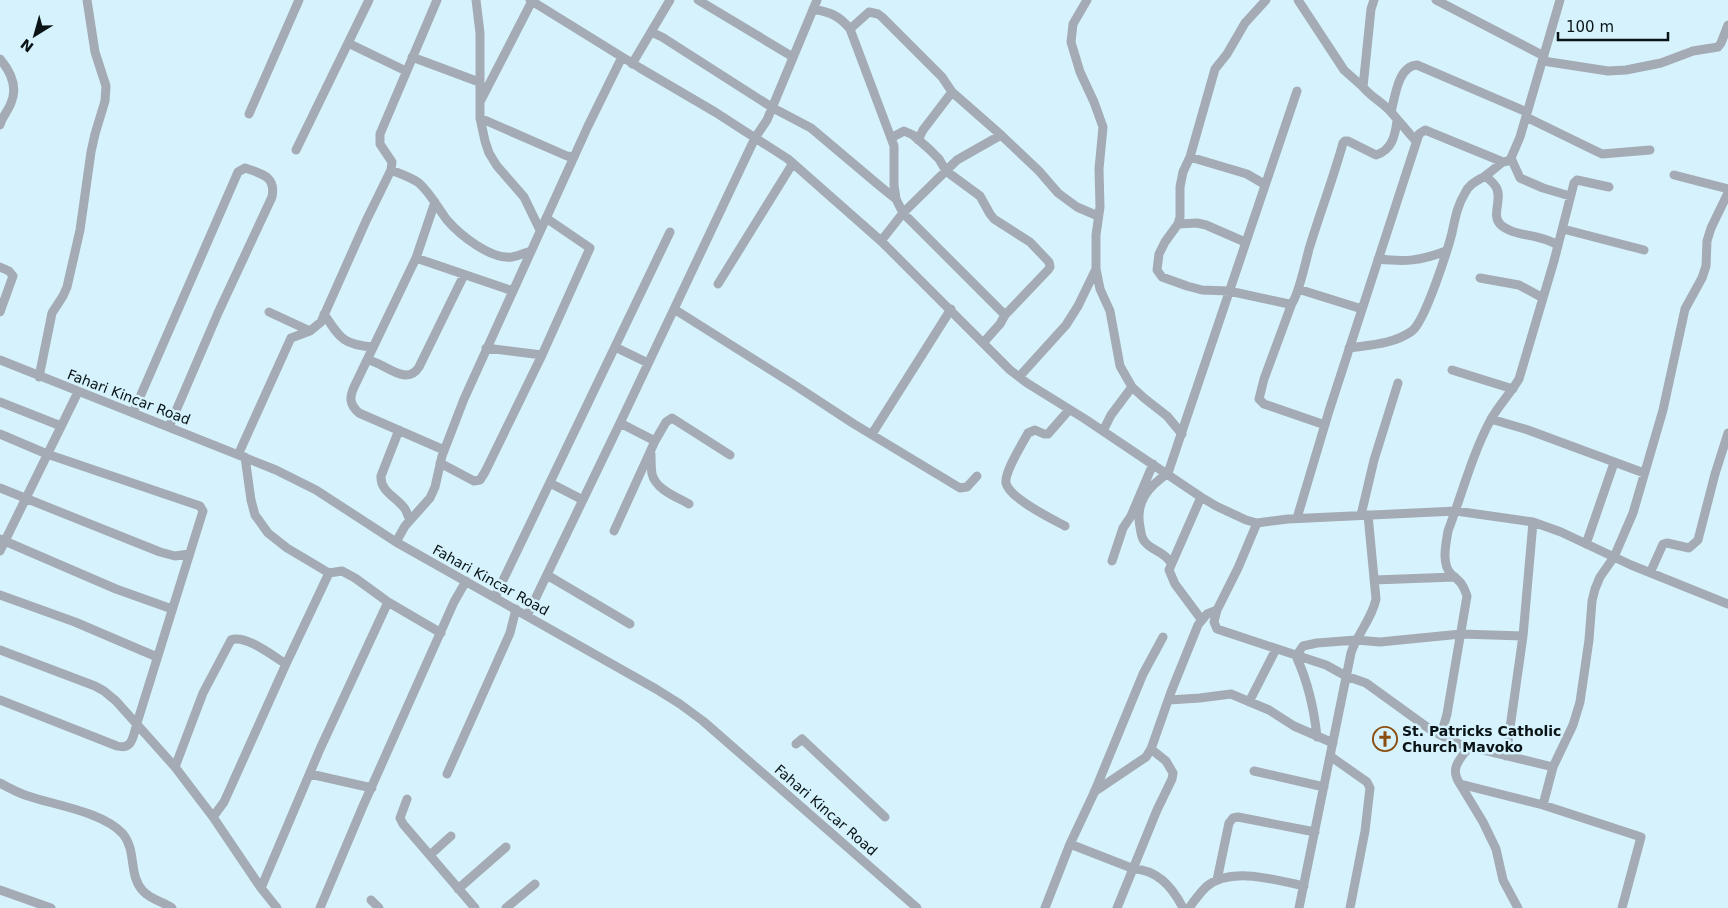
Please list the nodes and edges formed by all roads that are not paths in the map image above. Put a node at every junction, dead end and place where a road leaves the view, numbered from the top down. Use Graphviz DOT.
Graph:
graph roads {
  1 [pos="87,0"];
  2 [pos="299,0"];
  3 [pos="368,0"];
  4 [pos="437,0"];
  5 [pos="476,0"];
  6 [pos="670,0"];
  7 [pos="698,0"];
  8 [pos="1087,0"];
  9 [pos="1266,0"];
  10 [pos="1298,0"];
  11 [pos="1374,0"];
  12 [pos="1436,0"];
  13 [pos="1560,0"];
  14 [pos="531,1"];
  15 [pos="815,4"];
  16 [pos="1728,25"];
  17 [pos="850,29"];
  18 [pos="651,32"];
  19 [pos="348,43"];
  20 [pos="793,56"];
  21 [pos="412,57"];
  22 [pos="622,57"];
  23 [pos="1543,58"];
  24 [pos="0,59"];
  25 [pos="632,64"];
  26 [pos="406,71"];
  27 [pos="479,82"];
  28 [pos="1364,87"];
  29 [pos="1297,91"];
  30 [pos="952,92"];
  31 [pos="479,102"];
  32 [pos="773,108"];
  33 [pos="1391,112"];
  34 [pos="248,114"];
  35 [pos="1527,114"];
  36 [pos="480,118"];
  37 [pos="1397,121"];
  38 [pos="0,125"];
  39 [pos="1001,135"];
  40 [pos="755,138"];
  41 [pos="891,138"];
  42 [pos="918,140"];
  43 [pos="1416,141"];
  44 [pos="296,150"];
  45 [pos="1650,150"];
  46 [pos="574,157"];
  47 [pos="1190,157"];
  48 [pos="1507,160"];
  49 [pos="793,163"];
  50 [pos="391,170"];
  51 [pos="946,170"];
  52 [pos="1674,175"];
  53 [pos="1485,176"];
  54 [pos="1264,184"];
  55 [pos="1609,188"];
  56 [pos="1728,189"];
  57 [pos="1728,193"];
  58 [pos="1570,196"];
  59 [pos="896,199"];
  60 [pos="435,202"];
  61 [pos="903,213"];
  62 [pos="1098,216"];
  63 [pos="546,218"];
  64 [pos="1178,224"];
  65 [pos="1563,229"];
  66 [pos="540,230"];
  67 [pos="670,232"];
  68 [pos="881,241"];
  69 [pos="1245,242"];
  70 [pos="1558,245"];
  71 [pos="1644,250"];
  72 [pos="531,251"];
  73 [pos="1446,251"];
  74 [pos="416,258"];
  75 [pos="1378,259"];
  76 [pos="0,267"];
  77 [pos="1096,268"];
  78 [pos="464,275"];
  79 [pos="1480,278"];
  80 [pos="718,284"];
  81 [pos="1298,289"];
  82 [pos="512,291"];
  83 [pos="1229,291"];
  84 [pos="1543,298"];
  85 [pos="1292,304"];
  86 [pos="674,309"];
  87 [pos="1362,309"];
  88 [pos="951,310"];
  89 [pos="0,312"];
  90 [pos="269,312"];
  91 [pos="324,314"];
  92 [pos="1005,315"];
  93 [pos="310,331"];
  94 [pos="983,343"];
  95 [pos="615,346"];
  96 [pos="373,347"];
  97 [pos="486,348"];
  98 [pos="1350,348"];
  99 [pos="542,355"];
  100 [pos="0,360"];
  101 [pos="367,360"];
  102 [pos="648,363"];
  103 [pos="1452,370"];
  104 [pos="39,377"];
  105 [pos="1019,377"];
  106 [pos="1398,383"];
  107 [pos="1132,387"];
  108 [pos="1513,389"];
  109 [pos="78,392"];
  110 [pos="0,402"];
  111 [pos="1069,410"];
  112 [pos="133,413"];
  113 [pos="1491,419"];
  114 [pos="620,424"];
  115 [pos="1325,425"];
  116 [pos="61,426"];
  117 [pos="169,426"];
  118 [pos="399,430"];
  119 [pos="1103,431"];
  120 [pos="1728,433"];
  121 [pos="0,434"];
  122 [pos="872,434"];
  123 [pos="1182,434"];
  124 [pos="655,441"];
  125 [pos="444,450"];
  126 [pos="47,454"];
  127 [pos="651,454"];
  128 [pos="730,455"];
  129 [pos="242,456"];
  130 [pos="440,463"];
  131 [pos="1614,463"];
  132 [pos="1153,464"];
  133 [pos="1168,473"];
  134 [pos="1644,473"];
  135 [pos="977,476"];
  136 [pos="550,483"];
  137 [pos="0,488"];
  138 [pos="26,497"];
  139 [pos="1202,497"];
  140 [pos="583,500"];
  141 [pos="690,504"];
  142 [pos="1456,512"];
  143 [pos="1364,515"];
  144 [pos="1297,518"];
  145 [pos="410,520"];
  146 [pos="1533,522"];
  147 [pos="1257,523"];
  148 [pos="1065,526"];
  149 [pos="614,531"];
  150 [pos="3,540"];
  151 [pos="396,542"];
  152 [pos="1586,544"];
  153 [pos="0,551"];
  154 [pos="189,554"];
  155 [pos="1614,557"];
  156 [pos="1112,560"];
  157 [pos="1171,564"];
  158 [pos="329,573"];
  159 [pos="1650,573"];
  160 [pos="547,575"];
  161 [pos="1455,577"];
  162 [pos="1374,580"];
  163 [pos="466,581"];
  164 [pos="0,594"];
  165 [pos="495,597"];
  166 [pos="388,602"];
  167 [pos="1728,604"];
  168 [pos="172,609"];
  169 [pos="516,610"];
  170 [pos="1217,610"];
  171 [pos="527,616"];
  172 [pos="1201,619"];
  173 [pos="630,624"];
  174 [pos="441,633"];
  175 [pos="1461,634"];
  176 [pos="1163,636"];
  177 [pos="1523,636"];
  178 [pos="1356,640"];
  179 [pos="0,650"];
  180 [pos="1276,650"];
  181 [pos="1296,656"];
  182 [pos="157,658"];
  183 [pos="286,664"];
  184 [pos="1346,676"];
  185 [pos="0,700"];
  186 [pos="1169,700"];
  187 [pos="1249,702"];
  188 [pos="137,724"];
  189 [pos="1441,735"];
  190 [pos="1318,737"];
  191 [pos="1332,743"];
  192 [pos="796,744"];
  193 [pos="1470,746"];
  194 [pos="1152,749"];
  195 [pos="1330,756"];
  196 [pos="1506,756"];
  197 [pos="175,766"];
  198 [pos="1553,768"];
  199 [pos="1254,771"];
  200 [pos="310,774"];
  201 [pos="447,774"];
  202 [pos="0,783"];
  203 [pos="1460,784"];
  204 [pos="1324,787"];
  205 [pos="372,788"];
  206 [pos="1094,792"];
  207 [pos="407,799"];
  208 [pos="1543,805"];
  209 [pos="885,816"];
  210 [pos="213,817"];
  211 [pos="1315,832"];
  212 [pos="452,836"];
  213 [pos="1070,844"];
  214 [pos="506,847"];
  215 [pos="430,855"];
  216 [pos="1134,869"];
  217 [pos="1217,880"];
  218 [pos="535,884"];
  219 [pos="1304,886"];
  220 [pos="261,888"];
  221 [pos="458,889"];
  222 [pos="0,890"];
  223 [pos="372,900"];
  224 [pos="51,908"];
  225 [pos="172,908"];
  226 [pos="277,908"];
  227 [pos="320,908"];
  228 [pos="379,908"];
  229 [pos="474,908"];
  230 [pos="506,908"];
  231 [pos="917,908"];
  232 [pos="1045,908"];
  233 [pos="1117,908"];
  234 [pos="1183,908"];
  235 [pos="1189,908"];
  236 [pos="1299,908"];
  237 [pos="1350,908"];
  238 [pos="1518,908"];
  239 [pos="1622,908"];
  1 -- 104 [label="street"];
  2 -- 34 [label="street"];
  3 -- 19 [label="street"];
  4 -- 21 [label="street"];
  5 -- 27 [label="street"];
  6 -- 18 [label="street"];
  7 -- 20 [label="street"];
  8 -- 62 [label="street"];
  9 -- 47 [label="street"];
  10 -- 28 [label="street"];
  11 -- 28 [label="street"];
  12 -- 23 [label="street"];
  13 -- 23 [label="street"];
  14 -- 22 [label="street"];
  14 -- 31 [label="street"];
  15 -- 17 [label="street"];
  15 -- 20 [label="street"];
  16 -- 23 [label="street"];
  17 -- 30 [label="street"];
  17 -- 41 [label="street"];
  18 -- 25 [label="street"];
  18 -- 32 [label="street"];
  19 -- 26 [label="street"];
  19 -- 44 [label="street"];
  20 -- 32 [label="street"];
  21 -- 26 [label="street"];
  21 -- 27 [label="street"];
  22 -- 25 [label="street"];
  22 -- 46 [label="street"];
  23 -- 35 [label="street"];
  24 -- 38 [label="street"];
  25 -- 40 [label="street"];
  26 -- 50 [label="street"];
  27 -- 31 [label="street"];
  28 -- 33 [label="street"];
  29 -- 54 [label="street"];
  30 -- 39 [label="street"];
  30 -- 42 [label="street"];
  31 -- 36 [label="street"];
  32 -- 40 [label="street"];
  32 -- 59 [label="street"];
  33 -- 35 [label="street"];
  33 -- 37 [label="street"];
  35 -- 45 [label="street"];
  35 -- 48 [label="street"];
  36 -- 46 [label="street"];
  36 -- 66 [label="street"];
  37 -- 43 [label="street"];
  37 -- 81 [label="street"];
  39 -- 51 [label="street"];
  39 -- 62 [label="street"];
  40 -- 49 [label="street"];
  40 -- 86 [label="street"];
  41 -- 42 [label="street"];
  41 -- 59 [label="street"];
  42 -- 51 [label="street"];
  43 -- 48 [label="street"];
  43 -- 75 [label="street"];
  46 -- 63 [label="street"];
  47 -- 54 [label="street"];
  47 -- 64 [label="street"];
  48 -- 53 [label="street"];
  48 -- 58 [label="street"];
  49 -- 68 [label="street"];
  49 -- 80 [label="street"];
  50 -- 60 [label="street"];
  50 -- 91 [label="street"];
  51 -- 61 [label="street"];
  51 -- 92 [label="street"];
  52 -- 56 [label="street"];
  53 -- 70 [label="street"];
  53 -- 73 [label="street"];
  54 -- 69 [label="street"];
  55 -- 58 [label="street"];
  57 -- 134 [label="street"];
  58 -- 65 [label="street"];
  59 -- 61 [label="street"];
  60 -- 72 [label="street"];
  60 -- 74 [label="street"];
  61 -- 68 [label="street"];
  61 -- 92 [label="street"];
  62 -- 77 [label="street"];
  63 -- 66 [label="street"];
  63 -- 99 [label="street"];
  64 -- 69 [label="street"];
  64 -- 83 [label="street"];
  65 -- 70 [label="street"];
  65 -- 71 [label="street"];
  66 -- 72 [label="street"];
  67 -- 95 [label="street"];
  68 -- 88 [label="street"];
  69 -- 83 [label="street"];
  70 -- 84 [label="street"];
  72 -- 82 [label="street"];
  73 -- 75 [label="street"];
  73 -- 98 [label="street"];
  74 -- 78 [label="street"];
  74 -- 96 [label="street"];
  75 -- 87 [label="street"];
  76 -- 89 [label="street"];
  77 -- 105 [label="street"];
  77 -- 107 [label="street"];
  78 -- 82 [label="street"];
  78 -- 101 [label="street"];
  79 -- 84 [label="street"];
  81 -- 85 [label="street"];
  81 -- 87 [label="street"];
  82 -- 97 [label="street"];
  83 -- 85 [label="street"];
  83 -- 123 [label="street"];
  84 -- 108 [label="street"];
  85 -- 115 [label="street"];
  86 -- 102 [label="street"];
  86 -- 122 [label="street"];
  87 -- 98 [label="street"];
  88 -- 94 [label="street"];
  88 -- 122 [label="street"];
  90 -- 93 [label="street"];
  91 -- 93 [label="street"];
  91 -- 96 [label="street"];
  92 -- 94 [label="street"];
  93 -- 129 [label="street"];
  94 -- 105 [label="street"];
  95 -- 102 [label="street"];
  95 -- 136 [label="street"];
  96 -- 101 [label="street"];
  97 -- 99 [label="street"];
  97 -- 125 [label="street"];
  98 -- 115 [label="street"];
  99 -- 130 [label="street"];
  100 -- 104 [label="street, Fahari Kincar Road"];
  101 -- 118 [label="street"];
  102 -- 114 [label="street"];
  103 -- 108 [label="street"];
  104 -- 109 [label="street, Fahari Kincar Road"];
  105 -- 111 [label="street"];
  106 -- 143 [label="street"];
  107 -- 119 [label="street"];
  107 -- 123 [label="street"];
  108 -- 113 [label="street"];
  109 -- 112 [label="street, Fahari Kincar Road"];
  109 -- 116 [label="street"];
  110 -- 116 [label="street"];
  111 -- 119 [label="street"];
  111 -- 148 [label="street"];
  112 -- 117 [label="street, Fahari Kincar Road"];
  112 -- 117 [label="street"];
  113 -- 131 [label="street"];
  113 -- 142 [label="street"];
  114 -- 124 [label="street"];
  114 -- 140 [label="street"];
  115 -- 144 [label="street"];
  116 -- 126 [label="street"];
  117 -- 129 [label="street, Fahari Kincar Road"];
  118 -- 125 [label="street"];
  118 -- 145 [label="street"];
  119 -- 132 [label="street"];
  120 -- 159 [label="street"];
  121 -- 126 [label="street"];
  122 -- 135 [label="street"];
  123 -- 133 [label="street"];
  124 -- 127 [label="street"];
  124 -- 128 [label="street"];
  125 -- 130 [label="street"];
  126 -- 138 [label="street"];
  126 -- 154 [label="street"];
  127 -- 141 [label="street"];
  127 -- 149 [label="street"];
  129 -- 151 [label="street, Fahari Kincar Road"];
  129 -- 158 [label="street"];
  130 -- 145 [label="street"];
  131 -- 134 [label="street"];
  131 -- 152 [label="street"];
  132 -- 133 [label="street"];
  132 -- 156 [label="street"];
  133 -- 139 [label="street"];
  133 -- 157 [label="street"];
  134 -- 155 [label="street"];
  136 -- 140 [label="street"];
  136 -- 165 [label="street"];
  137 -- 138 [label="street"];
  138 -- 150 [label="street"];
  138 -- 154 [label="street"];
  139 -- 147 [label="street"];
  139 -- 157 [label="street"];
  140 -- 160 [label="street"];
  142 -- 143 [label="street"];
  142 -- 146 [label="street"];
  142 -- 161 [label="street"];
  143 -- 144 [label="street"];
  143 -- 162 [label="street"];
  144 -- 147 [label="street"];
  145 -- 151 [label="street"];
  146 -- 152 [label="street"];
  146 -- 177 [label="street"];
  147 -- 170 [label="street"];
  150 -- 153 [label="street"];
  150 -- 168 [label="street"];
  151 -- 163 [label="street, Fahari Kincar Road"];
  152 -- 155 [label="street"];
  154 -- 168 [label="street"];
  155 -- 159 [label="street"];
  155 -- 198 [label="street"];
  157 -- 172 [label="street"];
  158 -- 166 [label="street"];
  158 -- 183 [label="street"];
  159 -- 167 [label="street"];
  160 -- 171 [label="street"];
  160 -- 173 [label="street"];
  161 -- 162 [label="street"];
  161 -- 175 [label="street"];
  162 -- 178 [label="street"];
  163 -- 165 [label="street, Fahari Kincar Road"];
  163 -- 174 [label="street"];
  164 -- 182 [label="street"];
  165 -- 169 [label="street, Fahari Kincar Road"];
  166 -- 174 [label="street"];
  166 -- 200 [label="street"];
  168 -- 182 [label="street"];
  169 -- 171 [label="street, Fahari Kincar Road"];
  169 -- 201 [label="street"];
  170 -- 172 [label="street"];
  170 -- 180 [label="street"];
  171 -- 231 [label="street, Fahari Kincar Road"];
  172 -- 186 [label="street"];
  174 -- 205 [label="street"];
  175 -- 177 [label="street"];
  175 -- 178 [label="street"];
  175 -- 189 [label="street"];
  176 -- 206 [label="street"];
  177 -- 196 [label="street"];
  178 -- 181 [label="street"];
  178 -- 184 [label="street"];
  179 -- 188 [label="street"];
  180 -- 181 [label="street"];
  180 -- 187 [label="street"];
  181 -- 184 [label="street"];
  181 -- 190 [label="street"];
  182 -- 188 [label="street"];
  183 -- 197 [label="street"];
  183 -- 210 [label="street"];
  184 -- 189 [label="street"];
  184 -- 191 [label="street"];
  185 -- 188 [label="street"];
  186 -- 187 [label="street"];
  186 -- 194 [label="street"];
  187 -- 190 [label="street"];
  188 -- 197 [label="street"];
  189 -- 193 [label="street"];
  190 -- 191 [label="street"];
  191 -- 195 [label="street"];
  192 -- 209 [label="street"];
  193 -- 196 [label="street"];
  193 -- 203 [label="street"];
  194 -- 206 [label="street"];
  194 -- 216 [label="street"];
  195 -- 204 [label="street"];
  195 -- 237 [label="street"];
  196 -- 198 [label="street"];
  197 -- 210 [label="street"];
  198 -- 208 [label="street"];
  199 -- 204 [label="street"];
  200 -- 205 [label="street"];
  200 -- 220 [label="street"];
  202 -- 225 [label="street"];
  203 -- 208 [label="street"];
  203 -- 238 [label="street"];
  204 -- 211 [label="street"];
  205 -- 227 [label="street"];
  206 -- 213 [label="street"];
  207 -- 215 [label="street"];
  208 -- 239 [label="street"];
  210 -- 220 [label="street"];
  211 -- 217 [label="street"];
  211 -- 219 [label="street"];
  212 -- 215 [label="street"];
  213 -- 216 [label="street"];
  213 -- 232 [label="street"];
  214 -- 221 [label="street"];
  215 -- 221 [label="street"];
  216 -- 233 [label="street"];
  216 -- 234 [label="street"];
  217 -- 219 [label="street"];
  217 -- 235 [label="street"];
  218 -- 230 [label="street"];
  219 -- 236 [label="street"];
  220 -- 226 [label="street"];
  221 -- 229 [label="street"];
  222 -- 224 [label="street"];
  223 -- 228 [label="street"];
}
